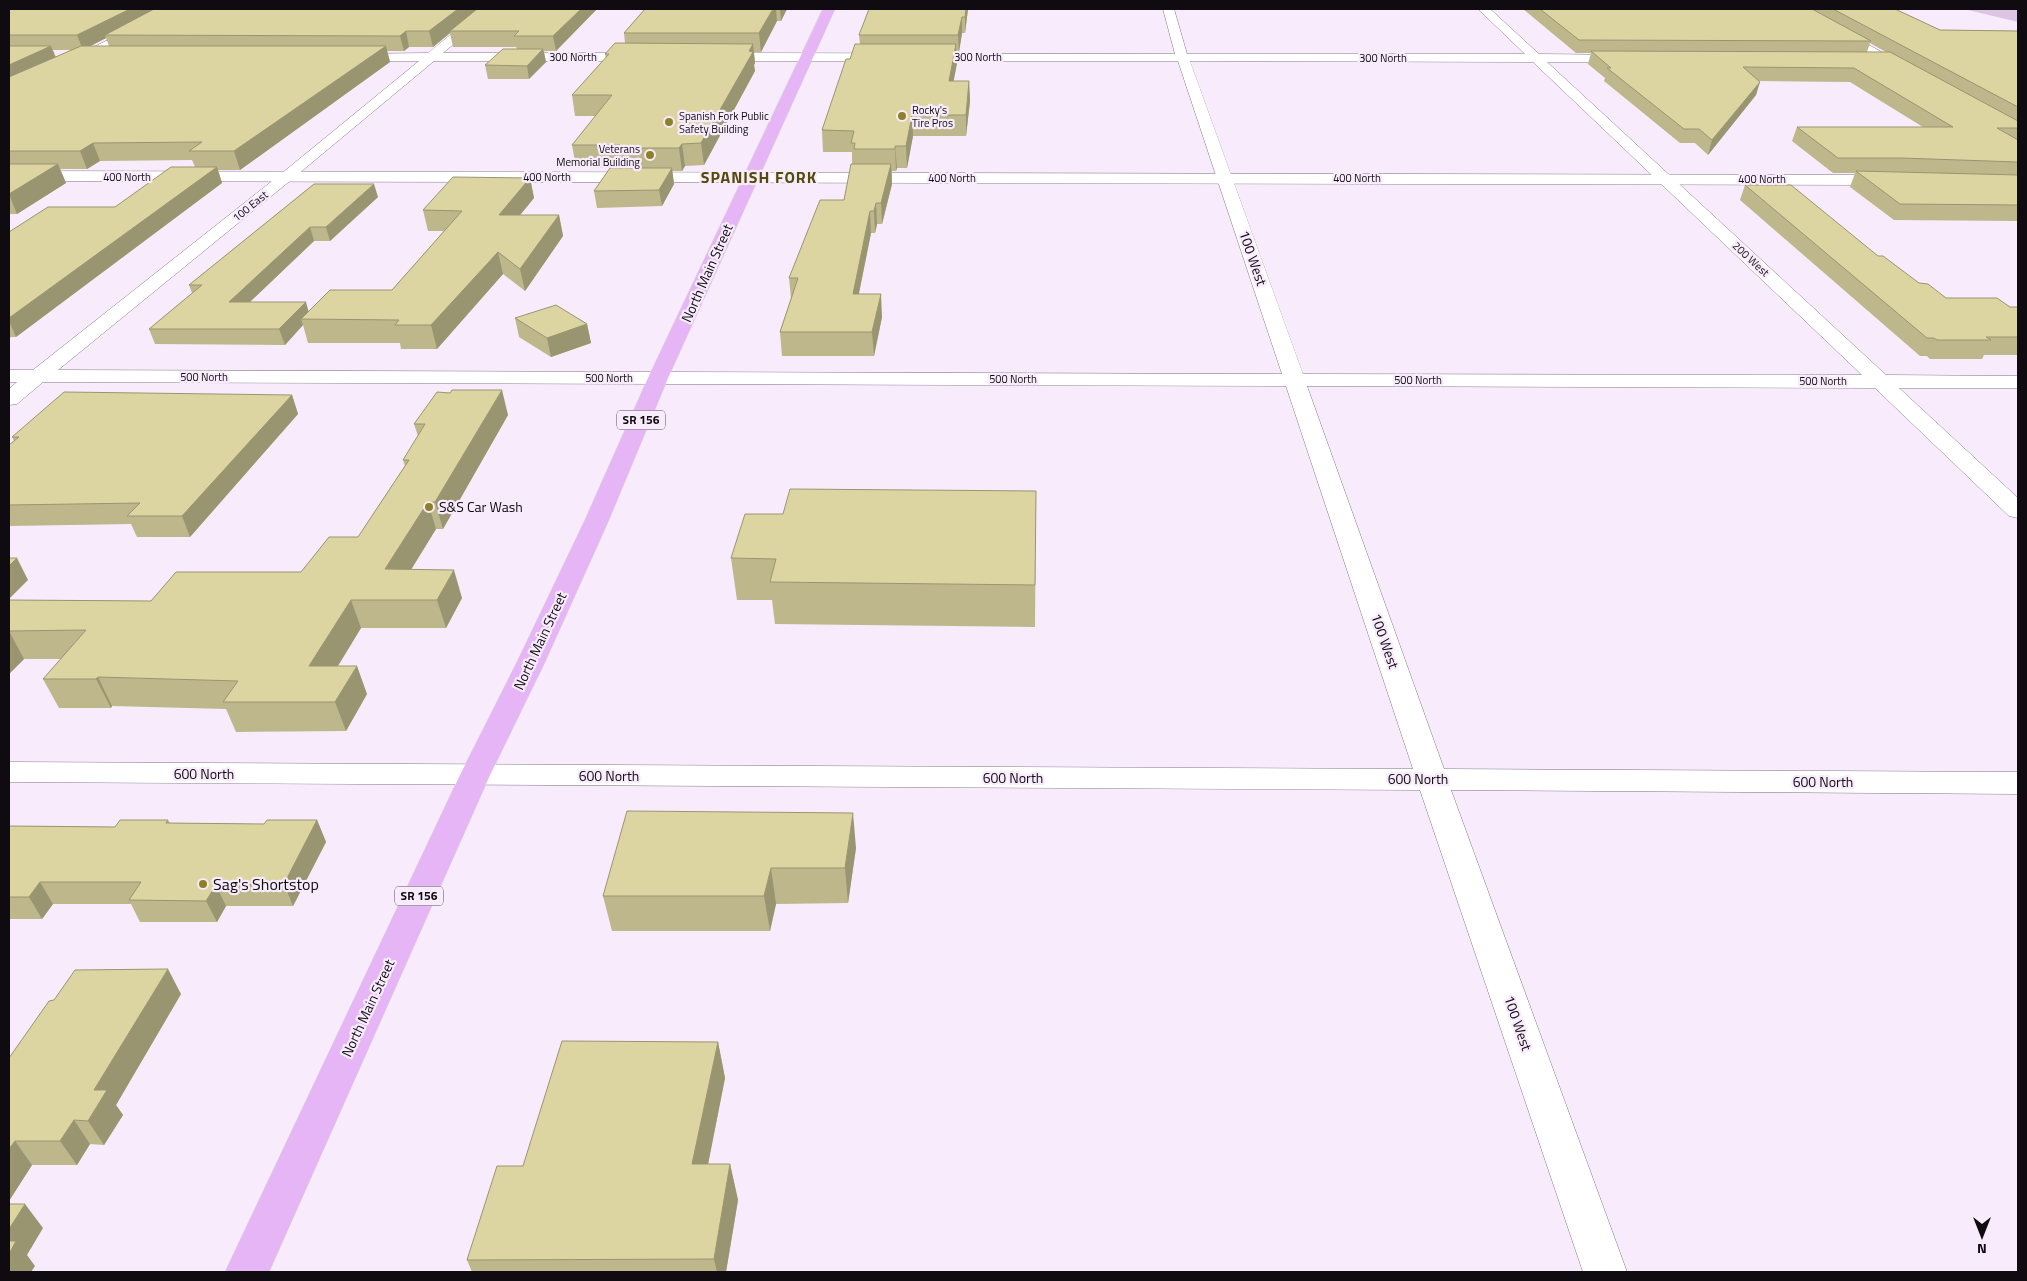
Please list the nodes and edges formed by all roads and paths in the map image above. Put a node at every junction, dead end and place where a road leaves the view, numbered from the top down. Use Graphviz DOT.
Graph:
graph roads {
  1 [pos="176,9"];
  2 [pos="488,9"];
  3 [pos="830,9"];
  4 [pos="1168,9"];
  5 [pos="1484,9"];
  6 [pos="1796,9"];
  7 [pos="52,56"];
  8 [pos="84,56"];
  9 [pos="114,56"];
  10 [pos="333,57"];
  11 [pos="429,57"];
  12 [pos="654,57"];
  13 [pos="701,57"];
  14 [pos="808,57"];
  15 [pos="1183,58"];
  16 [pos="1537,58"];
  17 [pos="1636,58"];
  18 [pos="1887,58"];
  19 [pos="1863,59"];
  20 [pos="1920,77"];
  21 [pos="9,91"];
  22 [pos="9,176"];
  23 [pos="286,177"];
  24 [pos="750,178"];
  25 [pos="1225,178"];
  26 [pos="1666,179"];
  27 [pos="1901,180"];
  28 [pos="9,376"];
  29 [pos="38,376"];
  30 [pos="658,378"];
  31 [pos="1294,380"];
  32 [pos="1880,382"];
  33 [pos="2018,382"];
  34 [pos="9,399"];
  35 [pos="2018,510"];
  36 [pos="9,772"];
  37 [pos="474,775"];
  38 [pos="1432,780"];
  39 [pos="2018,783"];
  40 [pos="247,1272"];
  41 [pos="1605,1272"];
  1 -- 8 [label="street"];
  2 -- 11 [label="street, 100 East"];
  3 -- 14 [label="main road, North Main Street / SR 156"];
  4 -- 15 [label="street, 100 West"];
  5 -- 16 [label="street, 200 West"];
  6 -- 18 [label="street"];
  7 -- 8 [label="street"];
  8 -- 9 [label="street"];
  8 -- 21 [label="street"];
  10 -- 11 [label="street, 300 North"];
  11 -- 12 [label="street, 300 North"];
  11 -- 23 [label="street, 100 East"];
  13 -- 14 [label="street, 300 North"];
  14 -- 15 [label="street, 300 North"];
  14 -- 24 [label="main road, North Main Street / SR 156"];
  15 -- 16 [label="street, 300 North"];
  15 -- 25 [label="street, 100 West"];
  16 -- 17 [label="street, 300 North"];
  16 -- 26 [label="street, 200 West"];
  18 -- 19 [label="street"];
  18 -- 20 [label="street"];
  22 -- 23 [label="street, 400 North"];
  23 -- 24 [label="street, 400 North"];
  23 -- 29 [label="street, 100 East"];
  24 -- 25 [label="street, 400 North"];
  24 -- 30 [label="main road, North Main Street / SR 156"];
  25 -- 26 [label="street, 400 North"];
  25 -- 31 [label="street, 100 West"];
  26 -- 27 [label="street, 400 North"];
  26 -- 32 [label="street, 200 West"];
  28 -- 29 [label="street, 500 North"];
  29 -- 30 [label="street, 500 North"];
  29 -- 34 [label="street, 100 East"];
  30 -- 31 [label="street, 500 North"];
  30 -- 37 [label="main road, North Main Street / SR 156"];
  31 -- 32 [label="street, 500 North"];
  31 -- 38 [label="street, 100 West"];
  32 -- 33 [label="street, 500 North"];
  32 -- 35 [label="street, 200 West"];
  36 -- 37 [label="street, 600 North"];
  37 -- 38 [label="street, 600 North"];
  37 -- 40 [label="main road, North Main Street / SR 156"];
  38 -- 39 [label="street, 600 North"];
  38 -- 41 [label="street, 100 West"];
}
